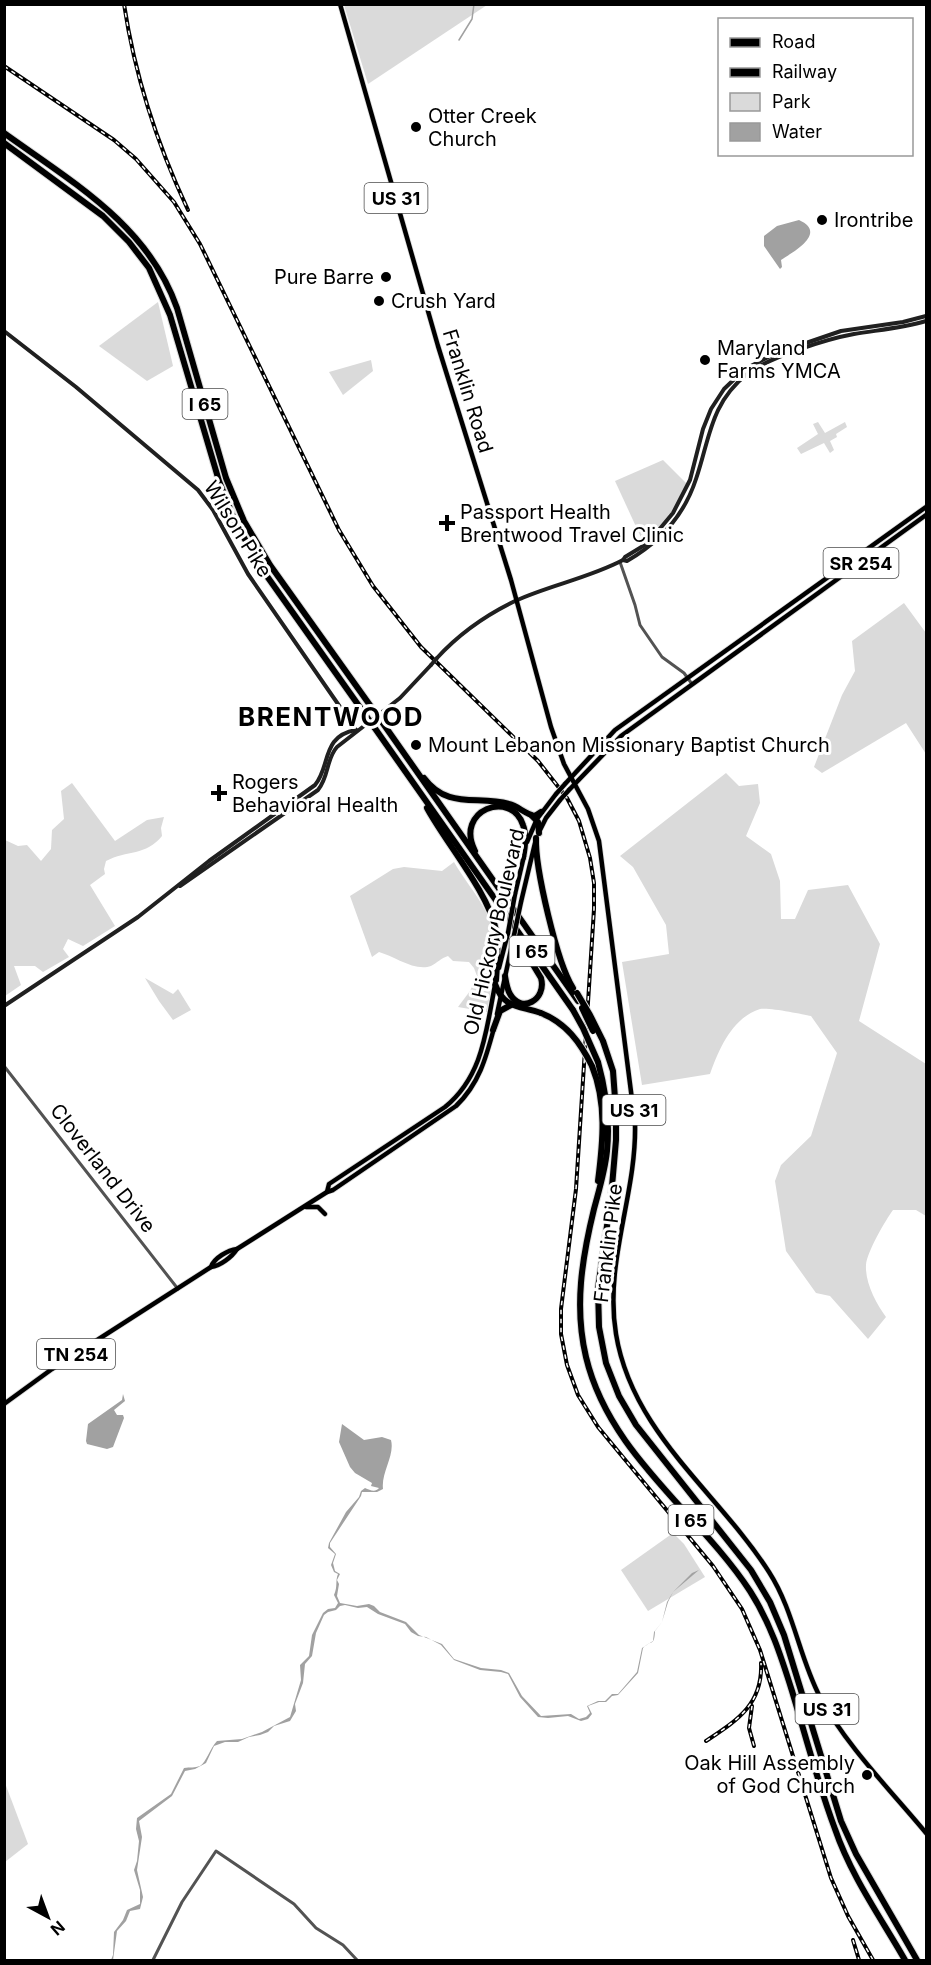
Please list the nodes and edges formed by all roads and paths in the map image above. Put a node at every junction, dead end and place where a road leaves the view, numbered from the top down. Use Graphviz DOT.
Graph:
graph roads {
  1 [pos="340,4"];
  2 [pos="4,133"];
  3 [pos="4,143"];
  4 [pos="927,319"];
  5 [pos="4,331"];
  6 [pos="795,350"];
  7 [pos="754,363"];
  8 [pos="756,368"];
  9 [pos="714,402"];
  10 [pos="720,406"];
  11 [pos="704,425"];
  12 [pos="710,427"];
  13 [pos="927,507"];
  14 [pos="927,516"];
  15 [pos="660,530"];
  16 [pos="665,534"];
  17 [pos="622,561"];
  18 [pos="516,601"];
  19 [pos="688,678"];
  20 [pos="692,684"];
  21 [pos="382,722"];
  22 [pos="357,730"];
  23 [pos="570,778"];
  24 [pos="574,784"];
  25 [pos="417,789"];
  26 [pos="542,812"];
  27 [pos="530,814"];
  28 [pos="536,820"];
  29 [pos="538,835"];
  30 [pos="523,858"];
  31 [pos="486,870"];
  32 [pos="489,894"];
  33 [pos="505,976"];
  34 [pos="496,982"];
  35 [pos="501,995"];
  36 [pos="512,1005"];
  37 [pos="4,1006"];
  38 [pos="493,1030"];
  39 [pos="601,1042"];
  40 [pos="480,1056"];
  41 [pos="595,1064"];
  42 [pos="4,1066"];
  43 [pos="327,1192"];
  44 [pos="303,1207"];
  45 [pos="326,1214"];
  46 [pos="177,1288"];
  47 [pos="4,1404"];
  48 [pos="927,1833"];
  49 [pos="153,1960"];
  50 [pos="357,1960"];
  51 [pos="906,1960"];
  52 [pos="916,1960"];
  1 -- 18 [label="main road, Franklin Road / US 31"];
  2 -- 21 [label="highway, I 65, bridge"];
  3 -- 25 [label="highway, I 65, bridge"];
  4 -- 6 [label="main road"];
  5 -- 22 [label="main road, Wilson Pike"];
  6 -- 7 [label="main road"];
  6 -- 8 [label="main road"];
  7 -- 8 [label="main road"];
  7 -- 9 [label="main road"];
  8 -- 10 [label="main road"];
  9 -- 10 [label="main road"];
  9 -- 11 [label="main road"];
  10 -- 12 [label="main road"];
  11 -- 12 [label="main road"];
  11 -- 15 [label="main road"];
  12 -- 16 [label="main road"];
  13 -- 19 [label="main road, Old Hickory Boulevard / SR 254"];
  14 -- 20 [label="main road, Old Hickory Boulevard / SR 254"];
  15 -- 16 [label="main road"];
  15 -- 17 [label="main road"];
  16 -- 17 [label="main road"];
  17 -- 18 [label="main road"];
  17 -- 19 [label="street"];
  18 -- 22 [label="main road, bridge"];
  18 -- 23 [label="main road, Franklin Road / US 31"];
  19 -- 20 [label="street"];
  19 -- 23 [label="main road, Old Hickory Boulevard / SR 254"];
  20 -- 24 [label="main road, Old Hickory Boulevard / SR 254"];
  21 -- 27 [label="highway"];
  21 -- 31 [label="highway, I 65"];
  22 -- 37 [label="main road"];
  23 -- 24 [label="main road, Franklin Road / US 31"];
  23 -- 26 [label="main road, Old Hickory Boulevard / SR 254, bridge"];
  24 -- 29 [label="main road, Old Hickory Boulevard / SR 254, bridge"];
  24 -- 48 [label="main road, Franklin Pike / US 31"];
  25 -- 32 [label="highway, I 65"];
  25 -- 34 [label="highway"];
  26 -- 27 [label="highway"];
  26 -- 28 [label="main road, Old Hickory Boulevard / SR 254"];
  27 -- 28 [label="highway"];
  28 -- 29 [label="highway"];
  28 -- 30 [label="main road, Old Hickory Boulevard / SR 254"];
  29 -- 33 [label="main road, Old Hickory Boulevard / SR 254, bridge"];
  29 -- 39 [label="highway, bridge"];
  30 -- 31 [label="highway"];
  30 -- 34 [label="main road, Old Hickory Boulevard / SR 254, bridge"];
  31 -- 39 [label="highway, I 65, bridge"];
  32 -- 33 [label="highway"];
  32 -- 41 [label="highway, I 65, bridge"];
  33 -- 35 [label="main road, Old Hickory Boulevard / SR 254"];
  34 -- 35 [label="highway"];
  34 -- 40 [label="main road, Old Hickory Boulevard / SR 254"];
  35 -- 36 [label="highway"];
  35 -- 38 [label="main road, Old Hickory Boulevard / TN 254"];
  36 -- 38 [label="highway"];
  36 -- 41 [label="highway, bridge"];
  38 -- 43 [label="main road, Old Hickory Boulevard / TN 254"];
  39 -- 52 [label="highway, I 65"];
  40 -- 43 [label="main road, Old Hickory Boulevard / TN 254"];
  41 -- 51 [label="highway, I 65"];
  42 -- 46 [label="street, Cloverland Drive"];
  43 -- 44 [label="main road, Old Hickory Boulevard / TN 254"];
  44 -- 45 [label="main road"];
  44 -- 46 [label="main road, Old Hickory Boulevard / TN 254"];
  46 -- 47 [label="main road, Old Hickory Boulevard / TN 254"];
  49 -- 50 [label="street"];
}
